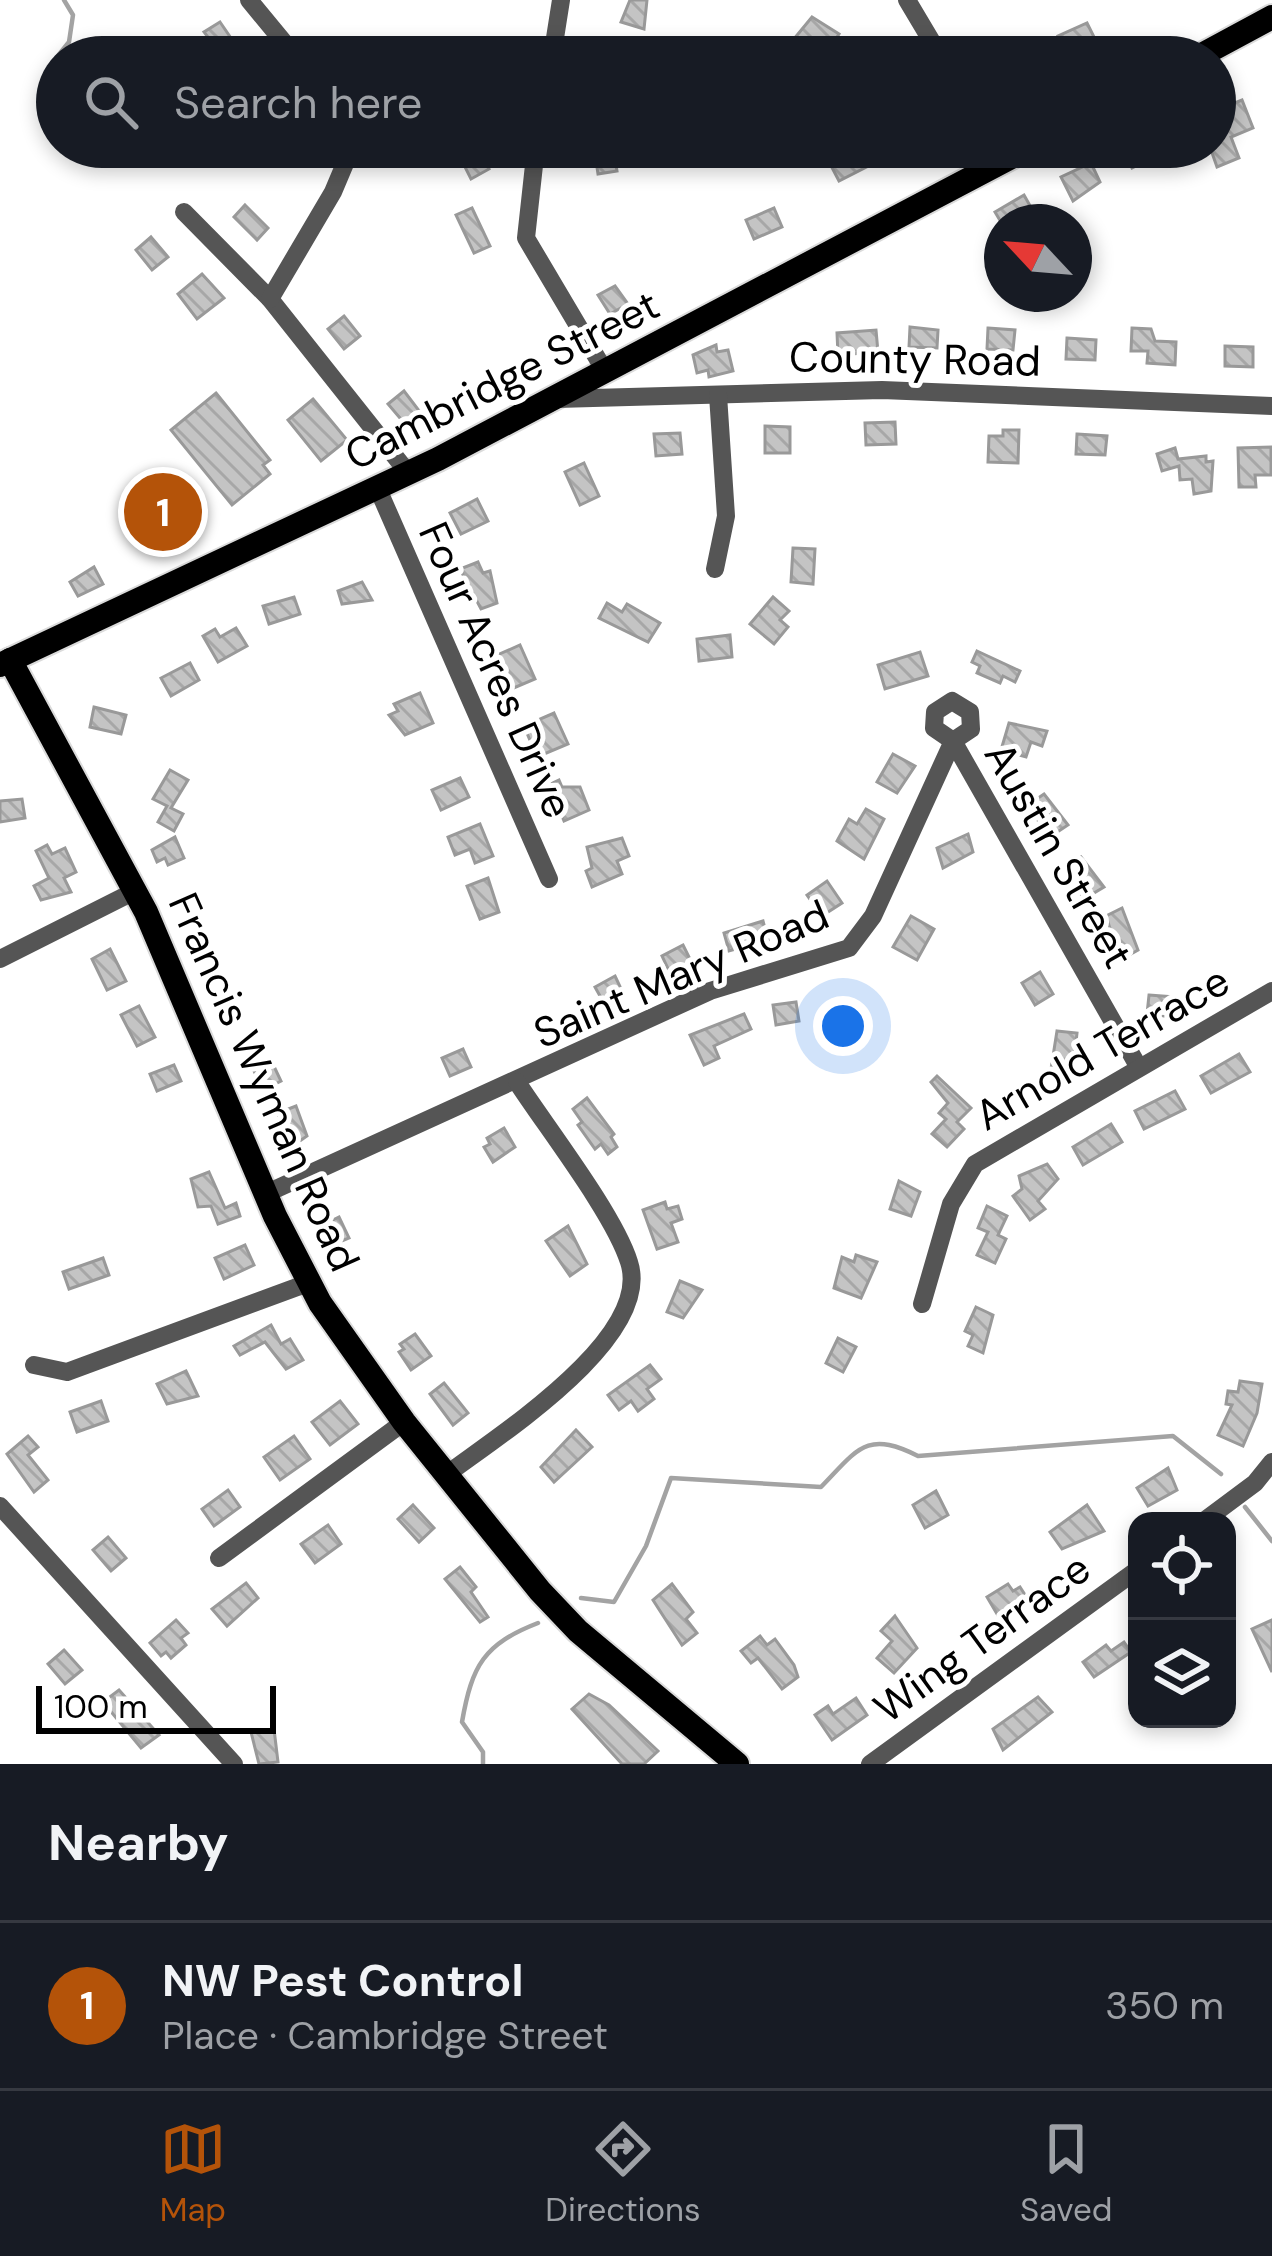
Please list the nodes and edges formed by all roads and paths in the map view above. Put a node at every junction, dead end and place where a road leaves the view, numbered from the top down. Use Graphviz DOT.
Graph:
graph roads {
  1 [pos="249,0"];
  2 [pos="561,0"];
  3 [pos="907,0"];
  4 [pos="1272,17"];
  5 [pos="279,36"];
  6 [pos="555,36"];
  7 [pos="928,36"];
  8 [pos="1236,36"];
  9 [pos="343,168"];
  10 [pos="534,168"];
  11 [pos="974,168"];
  12 [pos="184,212"];
  13 [pos="270,299"];
  14 [pos="605,373"];
  15 [pos="718,395"];
  16 [pos="557,399"];
  17 [pos="1272,406"];
  18 [pos="409,474"];
  19 [pos="378,489"];
  20 [pos="715,569"];
  21 [pos="5,663"];
  22 [pos="953,741"];
  23 [pos="549,879"];
  24 [pos="135,891"];
  25 [pos="0,959"];
  26 [pos="1272,991"];
  27 [pos="1138,1066"];
  28 [pos="517,1082"];
  29 [pos="265,1194"];
  30 [pos="308,1283"];
  31 [pos="922,1304"];
  32 [pos="34,1365"];
  33 [pos="404,1422"];
  34 [pos="1272,1462"];
  35 [pos="446,1475"];
  36 [pos="0,1506"];
  37 [pos="1216,1512"];
  38 [pos="219,1558"];
  39 [pos="1128,1577"];
  40 [pos="234,1764"];
  41 [pos="737,1764"];
  42 [pos="871,1764"];
  1 -- 5 [label="street"];
  2 -- 6 [label="street"];
  3 -- 7 [label="street"];
  4 -- 8 [label="main road"];
  9 -- 13 [label="street"];
  10 -- 14 [label="street"];
  11 -- 14 [label="main road, Cambridge Street"];
  12 -- 13 [label="street"];
  13 -- 18 [label="street"];
  14 -- 16 [label="main road, Cambridge Street"];
  15 -- 16 [label="street, County Road"];
  15 -- 17 [label="street, County Road"];
  15 -- 20 [label="street"];
  16 -- 18 [label="main road, Cambridge Street"];
  18 -- 19 [label="main road, Cambridge Street"];
  19 -- 21 [label="main road, Cambridge Street"];
  19 -- 23 [label="street, Four Acres Drive"];
  21 -- 24 [label="main road, Francis Wyman Road"];
  22 -- 27 [label="street, Austin Street"];
  22 -- 28 [label="street, Saint Mary Road"];
  24 -- 25 [label="street"];
  24 -- 29 [label="main road, Francis Wyman Road"];
  26 -- 27 [label="street, Arnold Terrace"];
  27 -- 31 [label="street, Arnold Terrace"];
  28 -- 29 [label="street, Saint Mary Road"];
  28 -- 35 [label="street"];
  29 -- 30 [label="main road, Francis Wyman Road"];
  30 -- 32 [label="street"];
  30 -- 33 [label="main road, Francis Wyman Road"];
  33 -- 35 [label="main road, Francis Wyman Road"];
  33 -- 38 [label="street"];
  34 -- 37 [label="street"];
  35 -- 41 [label="main road, Francis Wyman Road"];
  36 -- 40 [label="street"];
  39 -- 42 [label="street, Wing Terrace"];
}
